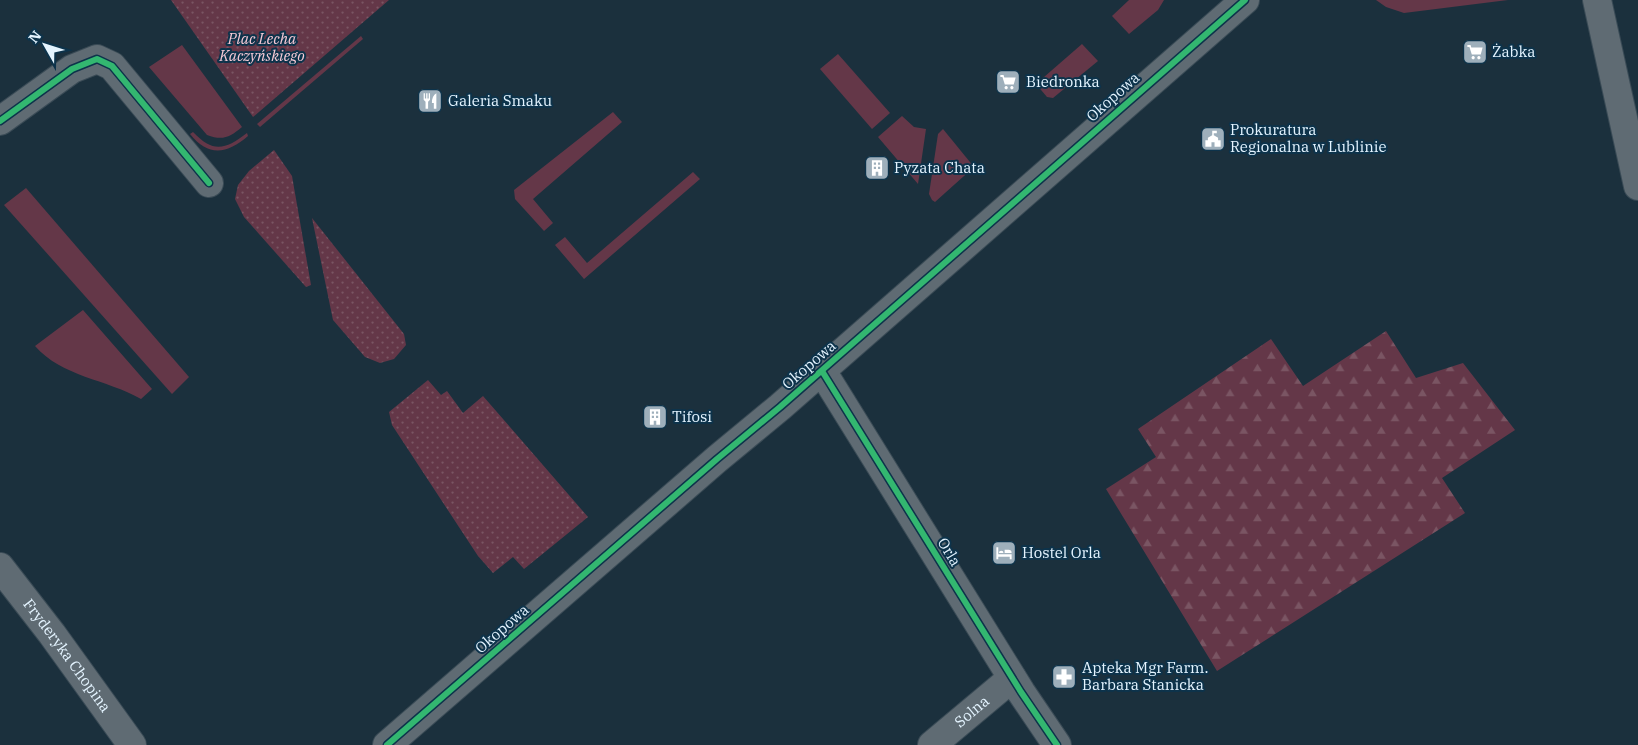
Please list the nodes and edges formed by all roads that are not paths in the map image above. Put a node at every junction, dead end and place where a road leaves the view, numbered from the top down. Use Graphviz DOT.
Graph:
graph roads {
  1 [pos="1245,0"];
  2 [pos="1594,4"];
  3 [pos="0,121"];
  4 [pos="209,182"];
  5 [pos="1638,186"];
  6 [pos="822,371"];
  7 [pos="2,574"];
  8 [pos="1012,678"];
  9 [pos="132,745"];
  10 [pos="387,745"];
  11 [pos="932,745"];
  12 [pos="1056,745"];
  1 -- 6 [label="street, Okopowa"];
  2 -- 5 [label="street"];
  3 -- 4 [label="street"];
  6 -- 8 [label="street, Orla"];
  6 -- 10 [label="street, Okopowa"];
  7 -- 9 [label="street, Fryderyka Chopina"];
  8 -- 11 [label="street, Solna"];
  8 -- 12 [label="street, Orla"];
}
